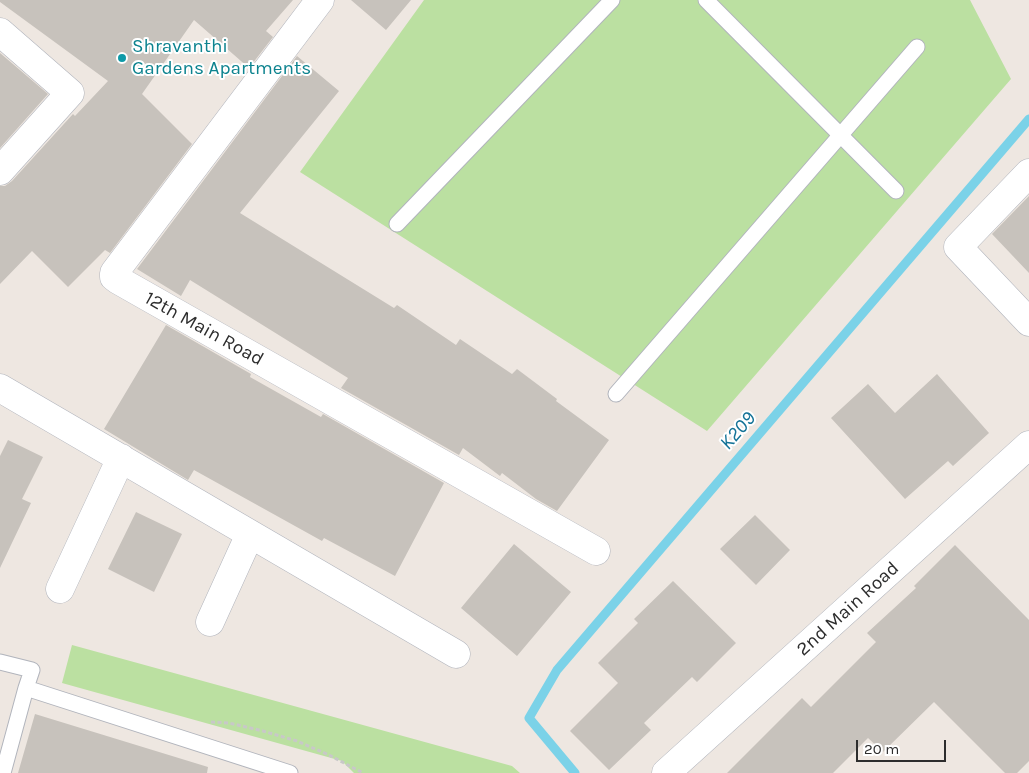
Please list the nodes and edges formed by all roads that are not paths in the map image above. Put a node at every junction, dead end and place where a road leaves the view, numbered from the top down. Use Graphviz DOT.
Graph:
graph roads {
  1 [pos="320,0"];
  2 [pos="612,0"];
  3 [pos="706,0"];
  4 [pos="0,32"];
  5 [pos="917,47"];
  6 [pos="840,135"];
  7 [pos="0,171"];
  8 [pos="1029,173"];
  9 [pos="896,191"];
  10 [pos="396,224"];
  11 [pos="1029,322"];
  12 [pos="0,388"];
  13 [pos="616,394"];
  14 [pos="1029,445"];
  15 [pos="121,458"];
  16 [pos="250,534"];
  17 [pos="596,551"];
  18 [pos="60,589"];
  19 [pos="210,622"];
  20 [pos="456,654"];
  21 [pos="0,662"];
  22 [pos="26,688"];
  23 [pos="3,773"];
  24 [pos="290,773"];
  25 [pos="666,773"];
  1 -- 17 [label="street, 12th Main Road"];
  2 -- 10 [label="lane"];
  3 -- 6 [label="lane"];
  4 -- 7 [label="street"];
  5 -- 6 [label="lane"];
  6 -- 9 [label="lane"];
  6 -- 13 [label="lane"];
  8 -- 11 [label="street"];
  12 -- 15 [label="street"];
  14 -- 25 [label="street, 2nd Main Road"];
  15 -- 16 [label="street"];
  15 -- 18 [label="street"];
  16 -- 19 [label="street"];
  16 -- 20 [label="street"];
  21 -- 22 [label="lane"];
  22 -- 23 [label="lane"];
  22 -- 24 [label="lane"];
}
